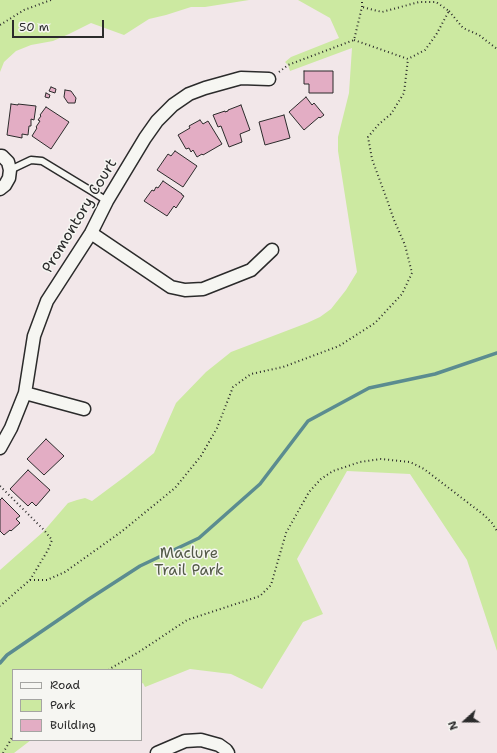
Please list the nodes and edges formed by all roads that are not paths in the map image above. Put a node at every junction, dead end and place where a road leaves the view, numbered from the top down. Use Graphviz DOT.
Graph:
graph roads {
  1 [pos="269,78"];
  2 [pos="0,156"];
  3 [pos="10,170"];
  4 [pos="0,189"];
  5 [pos="108,201"];
  6 [pos="91,233"];
  7 [pos="272,250"];
  8 [pos="25,393"];
  9 [pos="84,409"];
  10 [pos="0,448"];
  11 [pos="157,753"];
  12 [pos="228,753"];
  1 -- 5 [label="street, Promontory Court"];
  2 -- 3 [label="street"];
  3 -- 4 [label="street"];
  3 -- 5 [label="lane"];
  5 -- 6 [label="street, Promontory Court"];
  6 -- 7 [label="street"];
  6 -- 8 [label="street, Promontory Court"];
  8 -- 9 [label="street"];
  8 -- 10 [label="street, Promontory Court"];
  11 -- 12 [label="street"];
}
